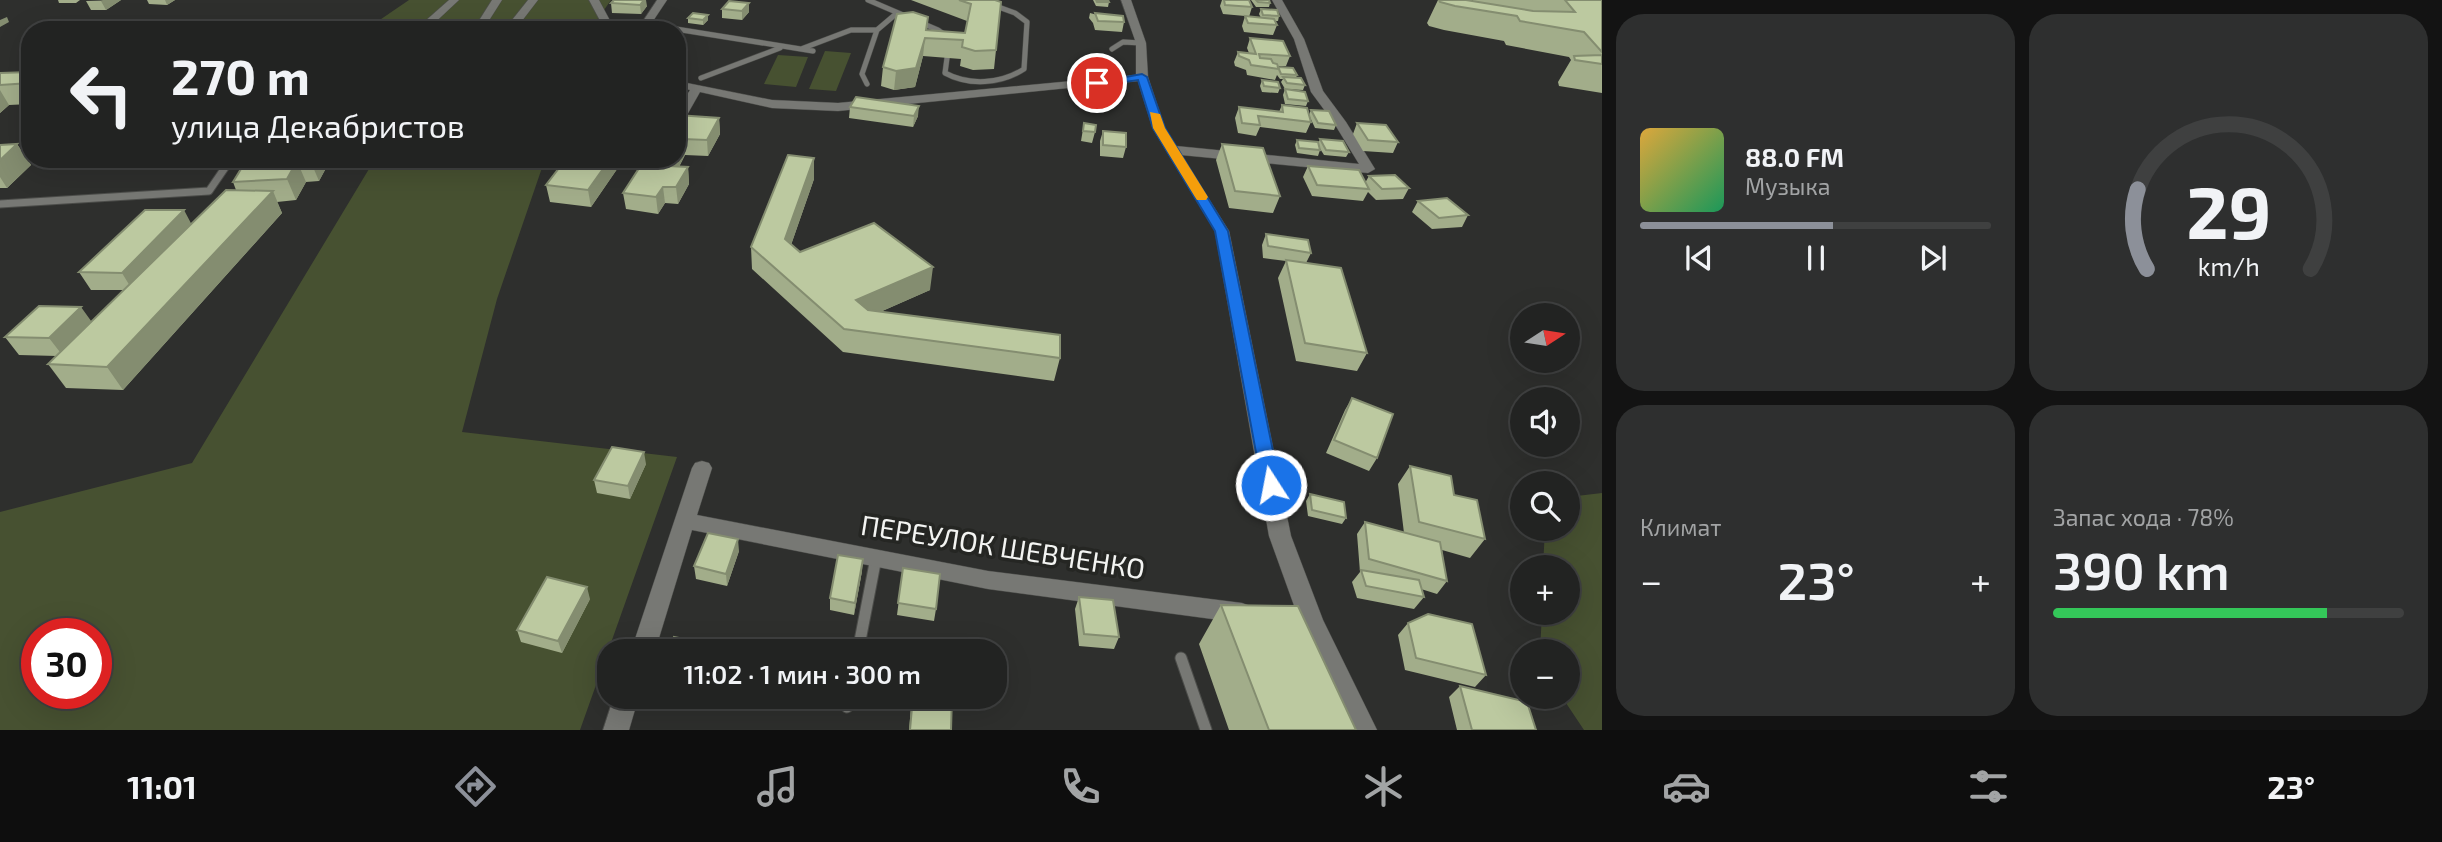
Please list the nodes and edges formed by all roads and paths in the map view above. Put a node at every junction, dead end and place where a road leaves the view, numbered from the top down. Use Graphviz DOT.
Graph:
graph roads {
  1 [pos="454,0"];
  2 [pos="497,0"];
  3 [pos="533,0"];
  4 [pos="594,0"];
  5 [pos="662,0"];
  6 [pos="868,0"];
  7 [pos="979,0"];
  8 [pos="1126,0"];
  9 [pos="1277,0"];
  10 [pos="897,13"];
  11 [pos="432,21"];
  12 [pos="484,21"];
  13 [pos="516,21"];
  14 [pos="605,21"];
  15 [pos="648,21"];
  16 [pos="877,30"];
  17 [pos="686,31"];
  18 [pos="1112,37"];
  19 [pos="1123,42"];
  20 [pos="1141,44"];
  21 [pos="781,47"];
  22 [pos="1112,49"];
  23 [pos="799,50"];
  24 [pos="948,50"];
  25 [pos="813,51"];
  26 [pos="947,58"];
  27 [pos="1142,77"];
  28 [pos="686,84"];
  29 [pos="699,84"];
  30 [pos="867,84"];
  31 [pos="686,106"];
  32 [pos="1174,150"];
  33 [pos="225,168"];
  34 [pos="0,204"];
  35 [pos="702,468"];
  36 [pos="687,521"];
  37 [pos="876,558"];
  38 [pos="1258,615"];
  39 [pos="1285,618"];
  40 [pos="1311,622"];
  41 [pos="647,639"];
  42 [pos="860,639"];
  43 [pos="1181,658"];
  44 [pos="623,709"];
  45 [pos="616,730"];
  46 [pos="1206,730"];
  47 [pos="1364,730"];
  1 -- 11 [label="street"];
  2 -- 12 [label="street"];
  3 -- 13 [label="street"];
  4 -- 14 [label="street"];
  5 -- 15 [label="street"];
  6 -- 10 [label="lane"];
  7 -- 26 [label="lane"];
  8 -- 20 [label="street"];
  9 -- 32 [label="street"];
  10 -- 16 [label="lane"];
  10 -- 24 [label="lane"];
  16 -- 23 [label="lane"];
  16 -- 30 [label="lane"];
  17 -- 21 [label="lane"];
  18 -- 19 [label="lane"];
  19 -- 20 [label="lane"];
  19 -- 22 [label="lane"];
  20 -- 27 [label="street"];
  21 -- 23 [label="lane"];
  21 -- 29 [label="lane"];
  23 -- 25 [label="lane"];
  27 -- 29 [label="street"];
  27 -- 32 [label="street"];
  28 -- 29 [label="street"];
  29 -- 31 [label="street"];
  32 -- 40 [label="street"];
  33 -- 34 [label="lane"];
  35 -- 36 [label="street"];
  36 -- 37 [label="street, ПЕРЕУЛОК ШЕВЧЕНКО"];
  36 -- 41 [label="street"];
  37 -- 38 [label="street, ПЕРЕУЛОК ШЕВЧЕНКО"];
  37 -- 42 [label="lane"];
  39 -- 40 [label="street"];
  40 -- 47 [label="street"];
  43 -- 46 [label="lane"];
  44 -- 45 [label="street"];
}
